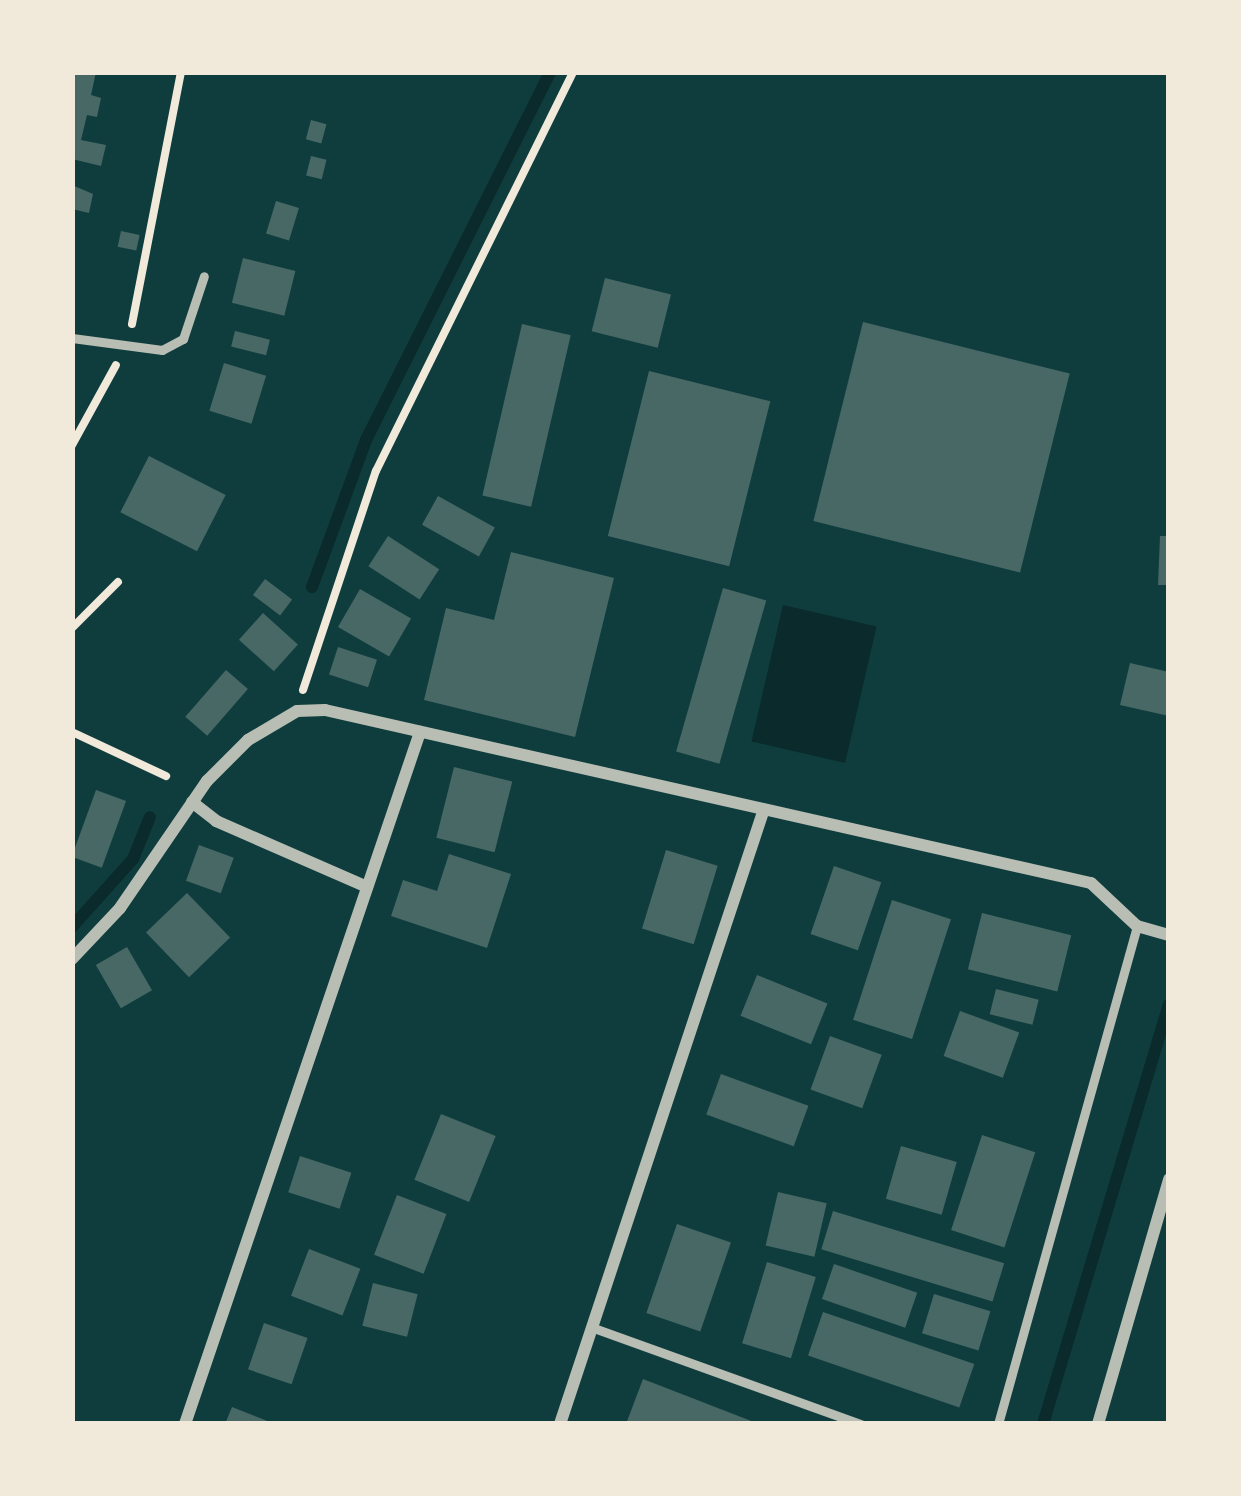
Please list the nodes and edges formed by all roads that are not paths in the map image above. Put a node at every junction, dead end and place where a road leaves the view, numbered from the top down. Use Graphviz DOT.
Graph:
graph roads {
  1 [pos="204,276"];
  2 [pos="72,338"];
  3 [pos="420,732"];
  4 [pos="192,802"];
  5 [pos="764,812"];
  6 [pos="367,887"];
  7 [pos="1137,926"];
  8 [pos="1167,934"];
  9 [pos="72,959"];
  10 [pos="1169,1179"];
  11 [pos="591,1327"];
  12 [pos="185,1424"];
  13 [pos="560,1424"];
  14 [pos="861,1424"];
  15 [pos="998,1424"];
  16 [pos="1098,1424"];
  1 -- 2 [label="lane"];
  3 -- 4 [label="street"];
  3 -- 5 [label="street"];
  3 -- 6 [label="street"];
  4 -- 6 [label="street"];
  4 -- 9 [label="street"];
  5 -- 7 [label="street"];
  5 -- 11 [label="street"];
  6 -- 12 [label="street"];
  7 -- 8 [label="street"];
  7 -- 15 [label="lane"];
  10 -- 16 [label="street"];
  11 -- 13 [label="street"];
  11 -- 14 [label="lane"];
}
